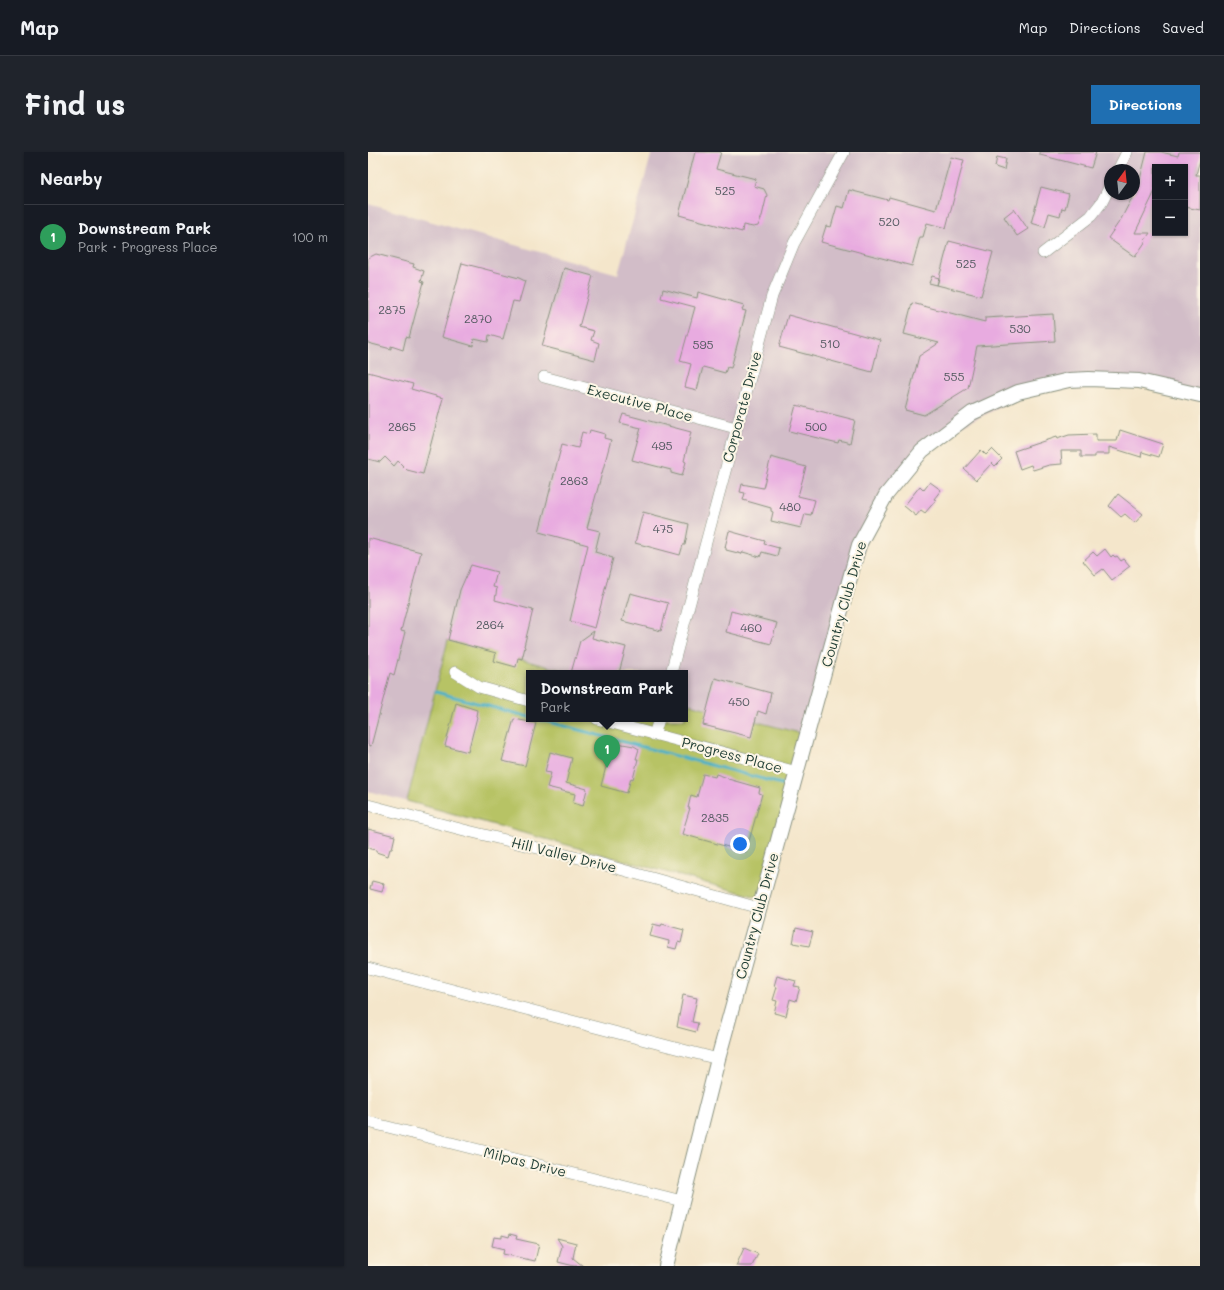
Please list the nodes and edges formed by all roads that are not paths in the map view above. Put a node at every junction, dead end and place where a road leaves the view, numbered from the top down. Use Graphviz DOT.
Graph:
graph roads {
  1 [pos="844,152"];
  2 [pos="1127,152"];
  3 [pos="1121,164"];
  4 [pos="1104,198"];
  5 [pos="1043,253"];
  6 [pos="544,377"];
  7 [pos="1200,395"];
  8 [pos="736,428"];
  9 [pos="672,670"];
  10 [pos="455,672"];
  11 [pos="526,700"];
  12 [pos="608,722"];
  13 [pos="658,722"];
  14 [pos="654,735"];
  15 [pos="797,772"];
  16 [pos="368,805"];
  17 [pos="759,908"];
  18 [pos="368,968"];
  19 [pos="718,1059"];
  20 [pos="368,1122"];
  21 [pos="682,1201"];
  22 [pos="666,1266"];
  1 -- 8 [label="street, Corporate Drive"];
  2 -- 3 [label="street"];
  4 -- 5 [label="street"];
  6 -- 8 [label="street, Executive Place"];
  7 -- 15 [label="street, Country Club Drive"];
  8 -- 9 [label="street, Corporate Drive"];
  10 -- 11 [label="street"];
  12 -- 14 [label="street, Progress Place"];
  13 -- 14 [label="street"];
  14 -- 15 [label="street, Progress Place"];
  15 -- 17 [label="street, Country Club Drive"];
  16 -- 17 [label="street, Hill Valley Drive"];
  17 -- 19 [label="street, Country Club Drive"];
  18 -- 19 [label="street"];
  19 -- 21 [label="street, Country Club Drive"];
  20 -- 21 [label="street, Milpas Drive"];
  21 -- 22 [label="street, Country Club Drive"];
}
